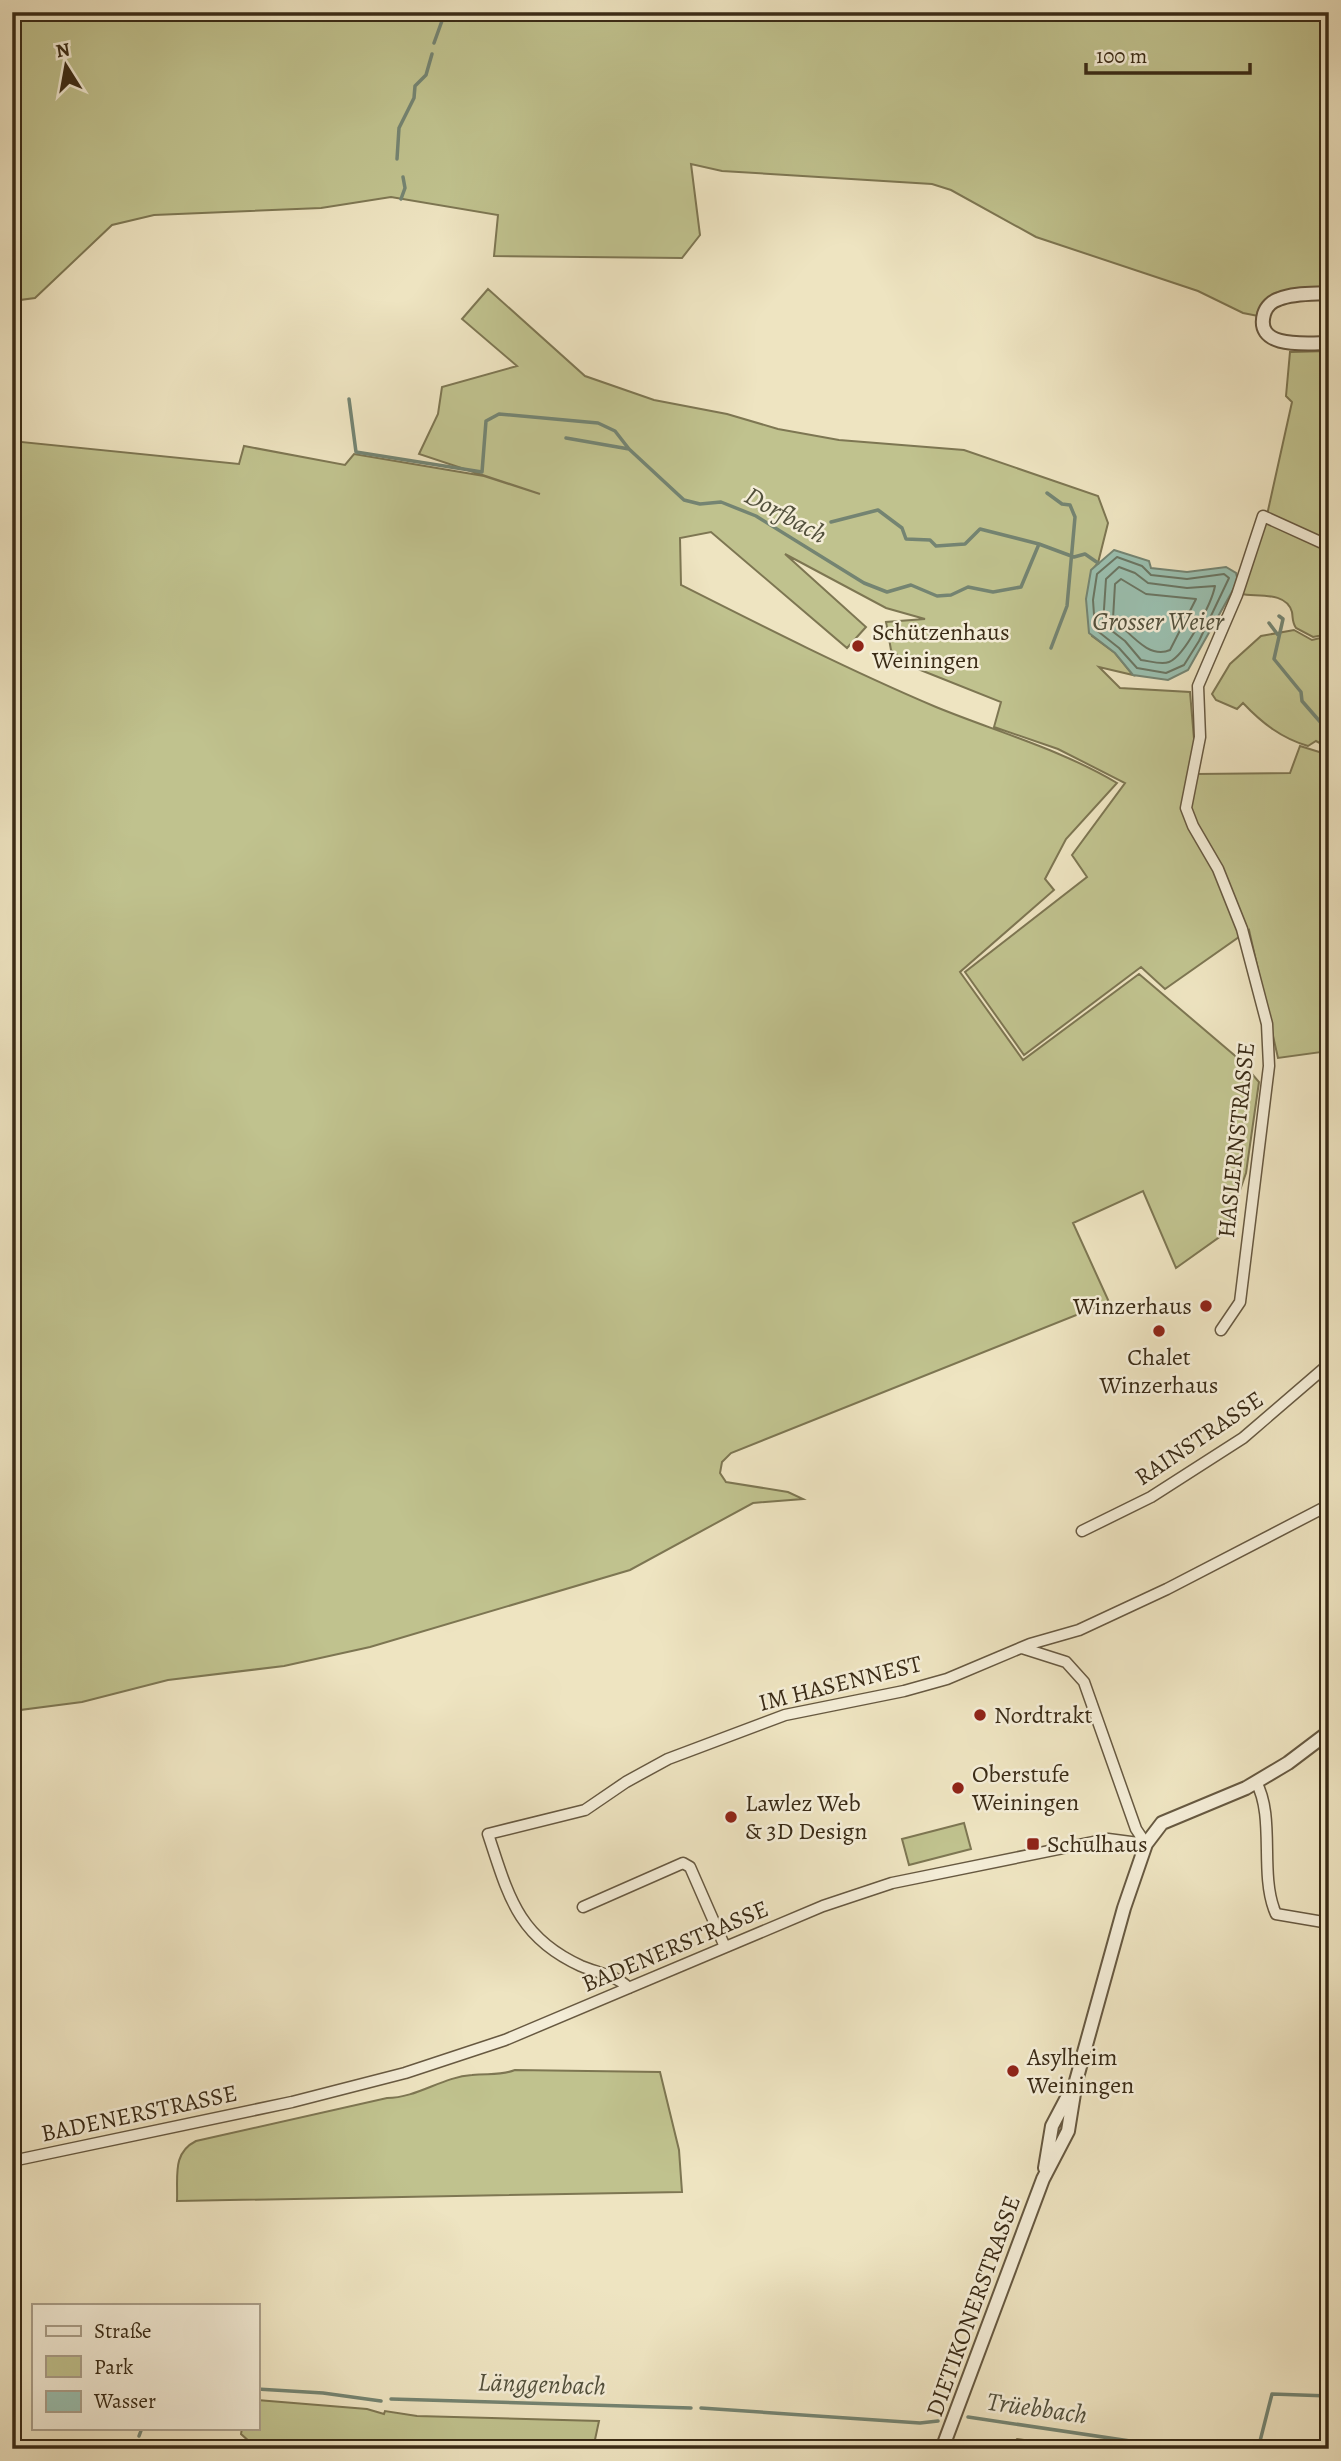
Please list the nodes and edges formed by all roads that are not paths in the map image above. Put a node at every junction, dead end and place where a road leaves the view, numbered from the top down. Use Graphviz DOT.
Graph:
graph roads {
  1 [pos="1329,293"];
  2 [pos="1329,343"];
  3 [pos="1329,546"];
  4 [pos="1221,1330"];
  5 [pos="1329,1364"];
  6 [pos="1329,1505"];
  7 [pos="1082,1531"];
  8 [pos="1022,1648"];
  9 [pos="1329,1732"];
  10 [pos="1256,1782"];
  11 [pos="1146,1844"];
  12 [pos="583,1907"];
  13 [pos="1329,1923"];
  14 [pos="725,1947"];
  15 [pos="629,1988"];
  16 [pos="12,2161"];
  17 [pos="942,2449"];
  1 -- 2 [label="street"];
  3 -- 4 [label="street, HASLERNSTRASSE"];
  5 -- 7 [label="street, RAINSTRASSE"];
  6 -- 8 [label="street"];
  8 -- 11 [label="street"];
  8 -- 15 [label="street, IM HASENNEST"];
  9 -- 10 [label="street"];
  10 -- 11 [label="street"];
  10 -- 13 [label="street"];
  11 -- 14 [label="street, BADENERSTRASSE"];
  11 -- 17 [label="street, DIETIKONERSTRASSE"];
  12 -- 14 [label="street"];
  14 -- 15 [label="street, BADENERSTRASSE"];
  15 -- 16 [label="street, BADENERSTRASSE"];
}
